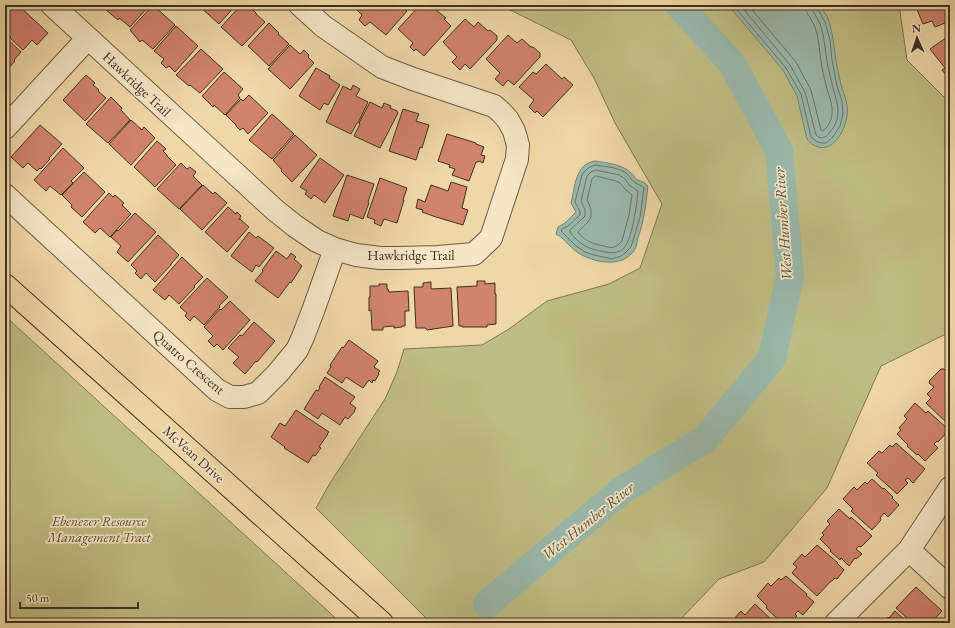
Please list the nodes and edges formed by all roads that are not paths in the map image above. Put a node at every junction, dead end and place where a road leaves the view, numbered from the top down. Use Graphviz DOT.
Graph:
graph roads {
  1 [pos="52,5"];
  2 [pos="300,5"];
  3 [pos="88,38"];
  4 [pos="5,128"];
  5 [pos="5,195"];
  6 [pos="335,249"];
  7 [pos="5,286"];
  8 [pos="950,488"];
  9 [pos="909,550"];
  10 [pos="950,588"];
  11 [pos="382,623"];
  12 [pos="836,623"];
  1 -- 3 [label="street, Hawkridge Trail"];
  2 -- 6 [label="street, Hawkridge Trail"];
  3 -- 4 [label="street"];
  3 -- 6 [label="street, Hawkridge Trail"];
  5 -- 6 [label="street, Quatro Crescent"];
  7 -- 11 [label="main road, McVean Drive"];
  8 -- 9 [label="street"];
  9 -- 10 [label="street"];
  9 -- 12 [label="street"];
}
